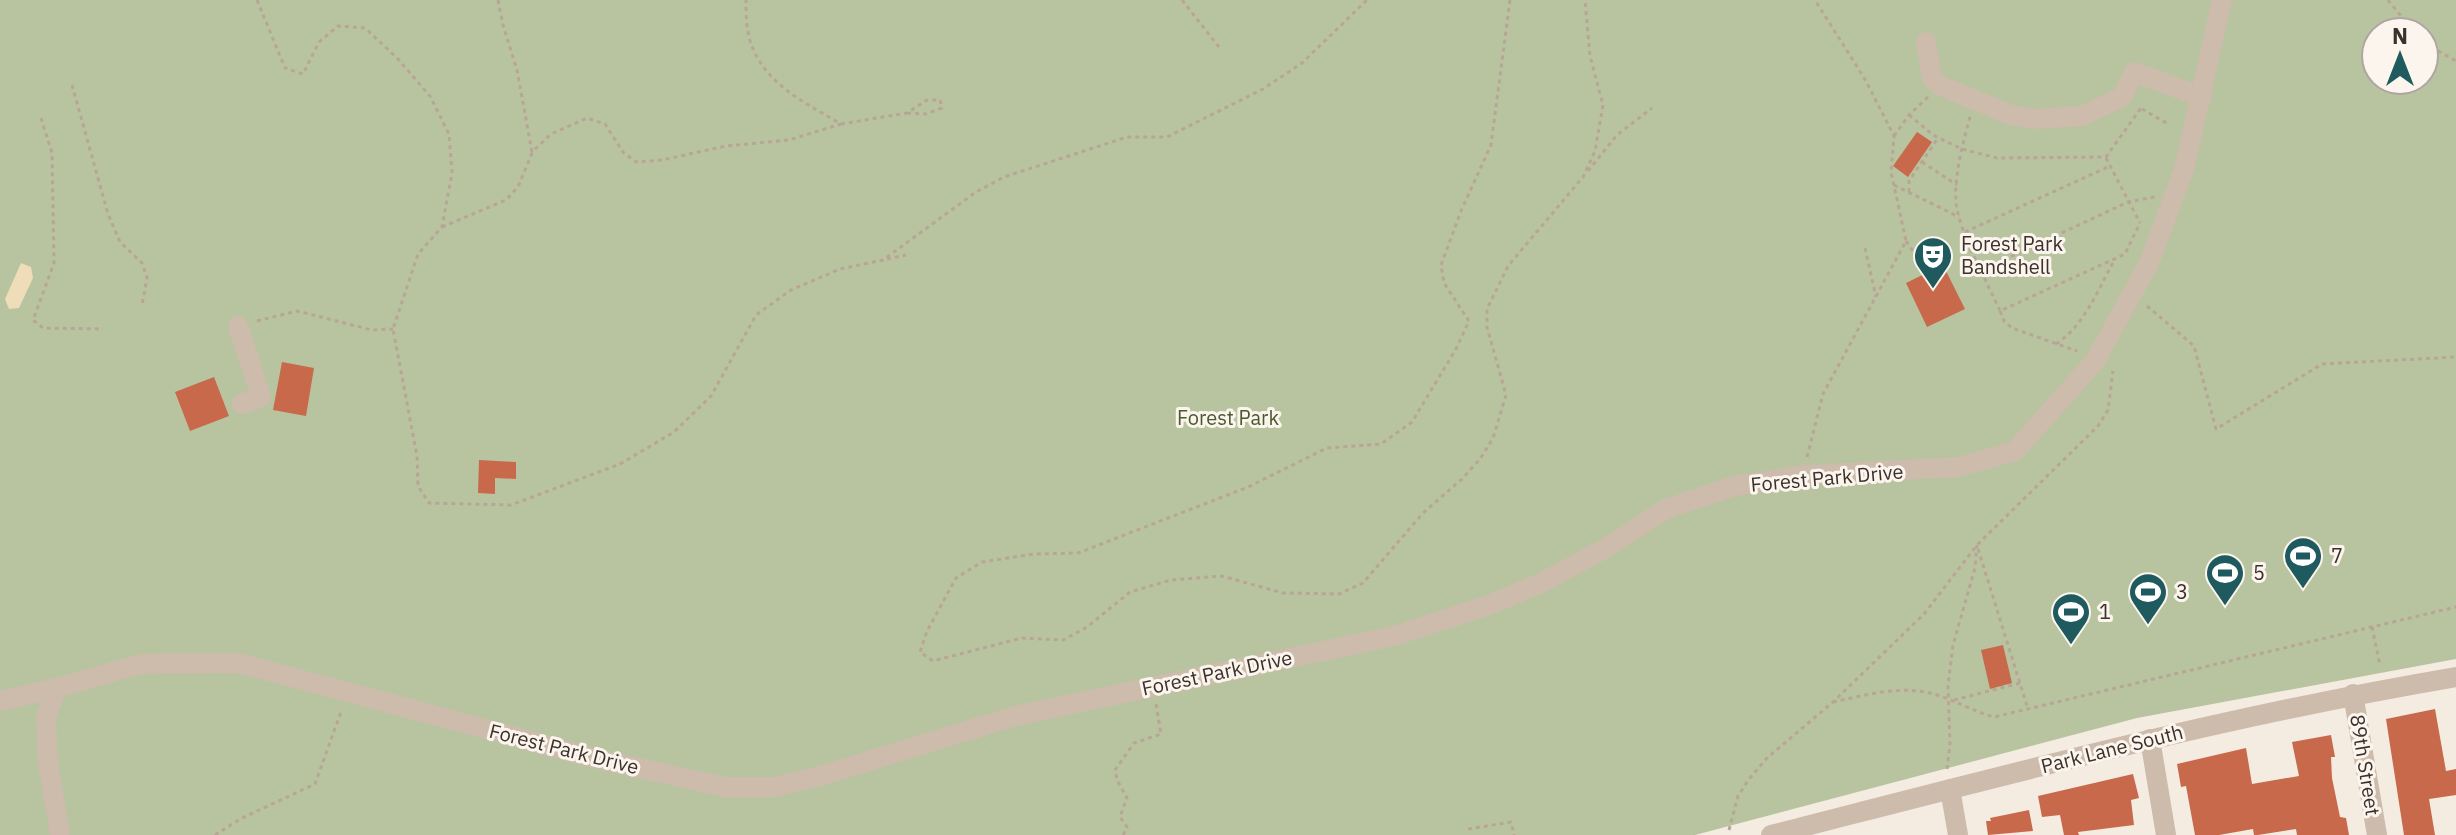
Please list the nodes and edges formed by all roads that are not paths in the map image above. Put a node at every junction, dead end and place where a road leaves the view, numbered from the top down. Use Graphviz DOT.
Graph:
graph roads {
  1 [pos="2222,0"];
  2 [pos="1926,42"];
  3 [pos="2202,97"];
  4 [pos="238,326"];
  5 [pos="242,404"];
  6 [pos="2456,677"];
  7 [pos="57,688"];
  8 [pos="2353,694"];
  9 [pos="0,701"];
  10 [pos="2150,739"];
  11 [pos="1950,789"];
  12 [pos="60,835"];
  13 [pos="1771,835"];
  14 [pos="1958,835"];
  15 [pos="2166,835"];
  16 [pos="2377,835"];
  1 -- 3 [label="street, Forest Park Drive"];
  2 -- 3 [label="street"];
  3 -- 7 [label="street, Forest Park Drive"];
  4 -- 5 [label="street"];
  6 -- 8 [label="street, Park Lane South"];
  7 -- 9 [label="street, Forest Park Drive"];
  7 -- 12 [label="street"];
  8 -- 10 [label="street, Park Lane South"];
  8 -- 16 [label="street, 89th Street"];
  10 -- 11 [label="street, Park Lane South"];
  10 -- 15 [label="street"];
  11 -- 13 [label="street, Park Lane South"];
  11 -- 14 [label="street"];
}
